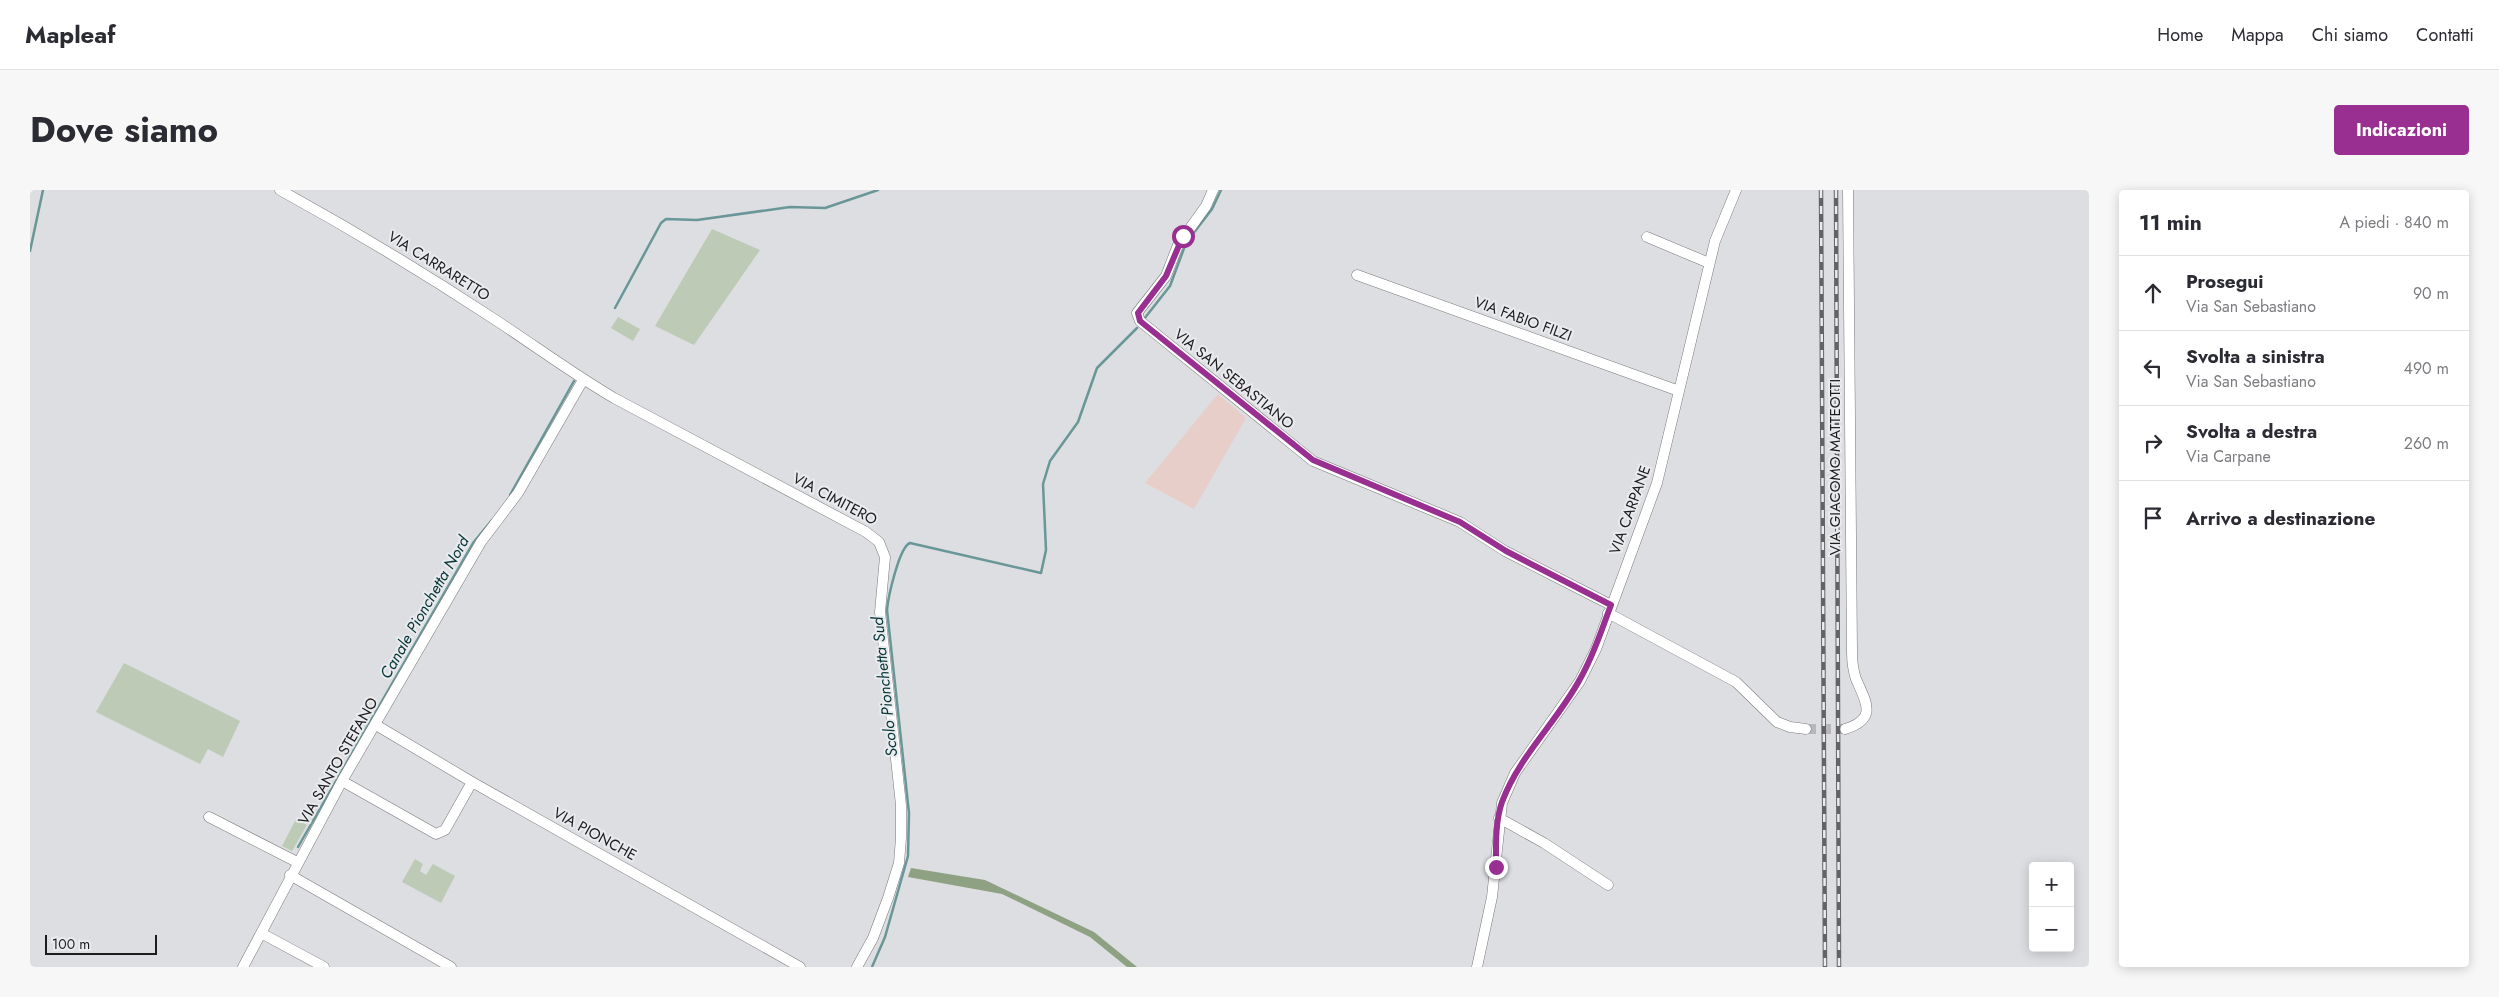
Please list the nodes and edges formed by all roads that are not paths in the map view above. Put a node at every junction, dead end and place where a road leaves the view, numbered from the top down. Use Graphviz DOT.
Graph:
graph roads {
  1 [pos="280,190"];
  2 [pos="1213,190"];
  3 [pos="1736,190"];
  4 [pos="1848,190"];
  5 [pos="1647,237"];
  6 [pos="1709,263"];
  7 [pos="1357,275"];
  8 [pos="580,378"];
  9 [pos="1679,391"];
  10 [pos="1610,609"];
  11 [pos="376,725"];
  12 [pos="1806,729"];
  13 [pos="1845,729"];
  14 [pos="342,781"];
  15 [pos="472,782"];
  16 [pos="209,817"];
  17 [pos="1499,818"];
  18 [pos="297,862"];
  19 [pos="290,875"];
  20 [pos="1608,885"];
  21 [pos="261,933"];
  22 [pos="243,967"];
  23 [pos="324,967"];
  24 [pos="452,967"];
  25 [pos="800,967"];
  26 [pos="857,967"];
  27 [pos="1476,967"];
  1 -- 8 [label="street, VIA CARRARETTO"];
  2 -- 10 [label="street, VIA SAN SEBASTIANO"];
  3 -- 6 [label="street, VIA CARPANE"];
  4 -- 13 [label="street, VIA GIACOMO MATTEOTTI"];
  5 -- 6 [label="street"];
  6 -- 9 [label="street, VIA CARPANE"];
  7 -- 9 [label="street, VIA FABIO FILZI"];
  8 -- 11 [label="street, VIA SANTO STEFANO"];
  8 -- 26 [label="street, VIA CIMITERO"];
  9 -- 10 [label="street, VIA CARPANE"];
  10 -- 12 [label="street"];
  10 -- 17 [label="street, VIA CARPANE"];
  11 -- 14 [label="street, VIA SANTO STEFANO"];
  11 -- 15 [label="street, VIA PIONCHE"];
  14 -- 15 [label="street"];
  14 -- 18 [label="street, VIA SANTO STEFANO"];
  15 -- 25 [label="street, VIA PIONCHE"];
  16 -- 18 [label="street"];
  17 -- 20 [label="street"];
  17 -- 27 [label="street, VIA CARPANE"];
  18 -- 19 [label="street, VIA SANTO STEFANO"];
  19 -- 21 [label="street, VIA SANTO STEFANO"];
  19 -- 24 [label="street"];
  21 -- 22 [label="street, VIA SANTO STEFANO"];
  21 -- 23 [label="street"];
}
